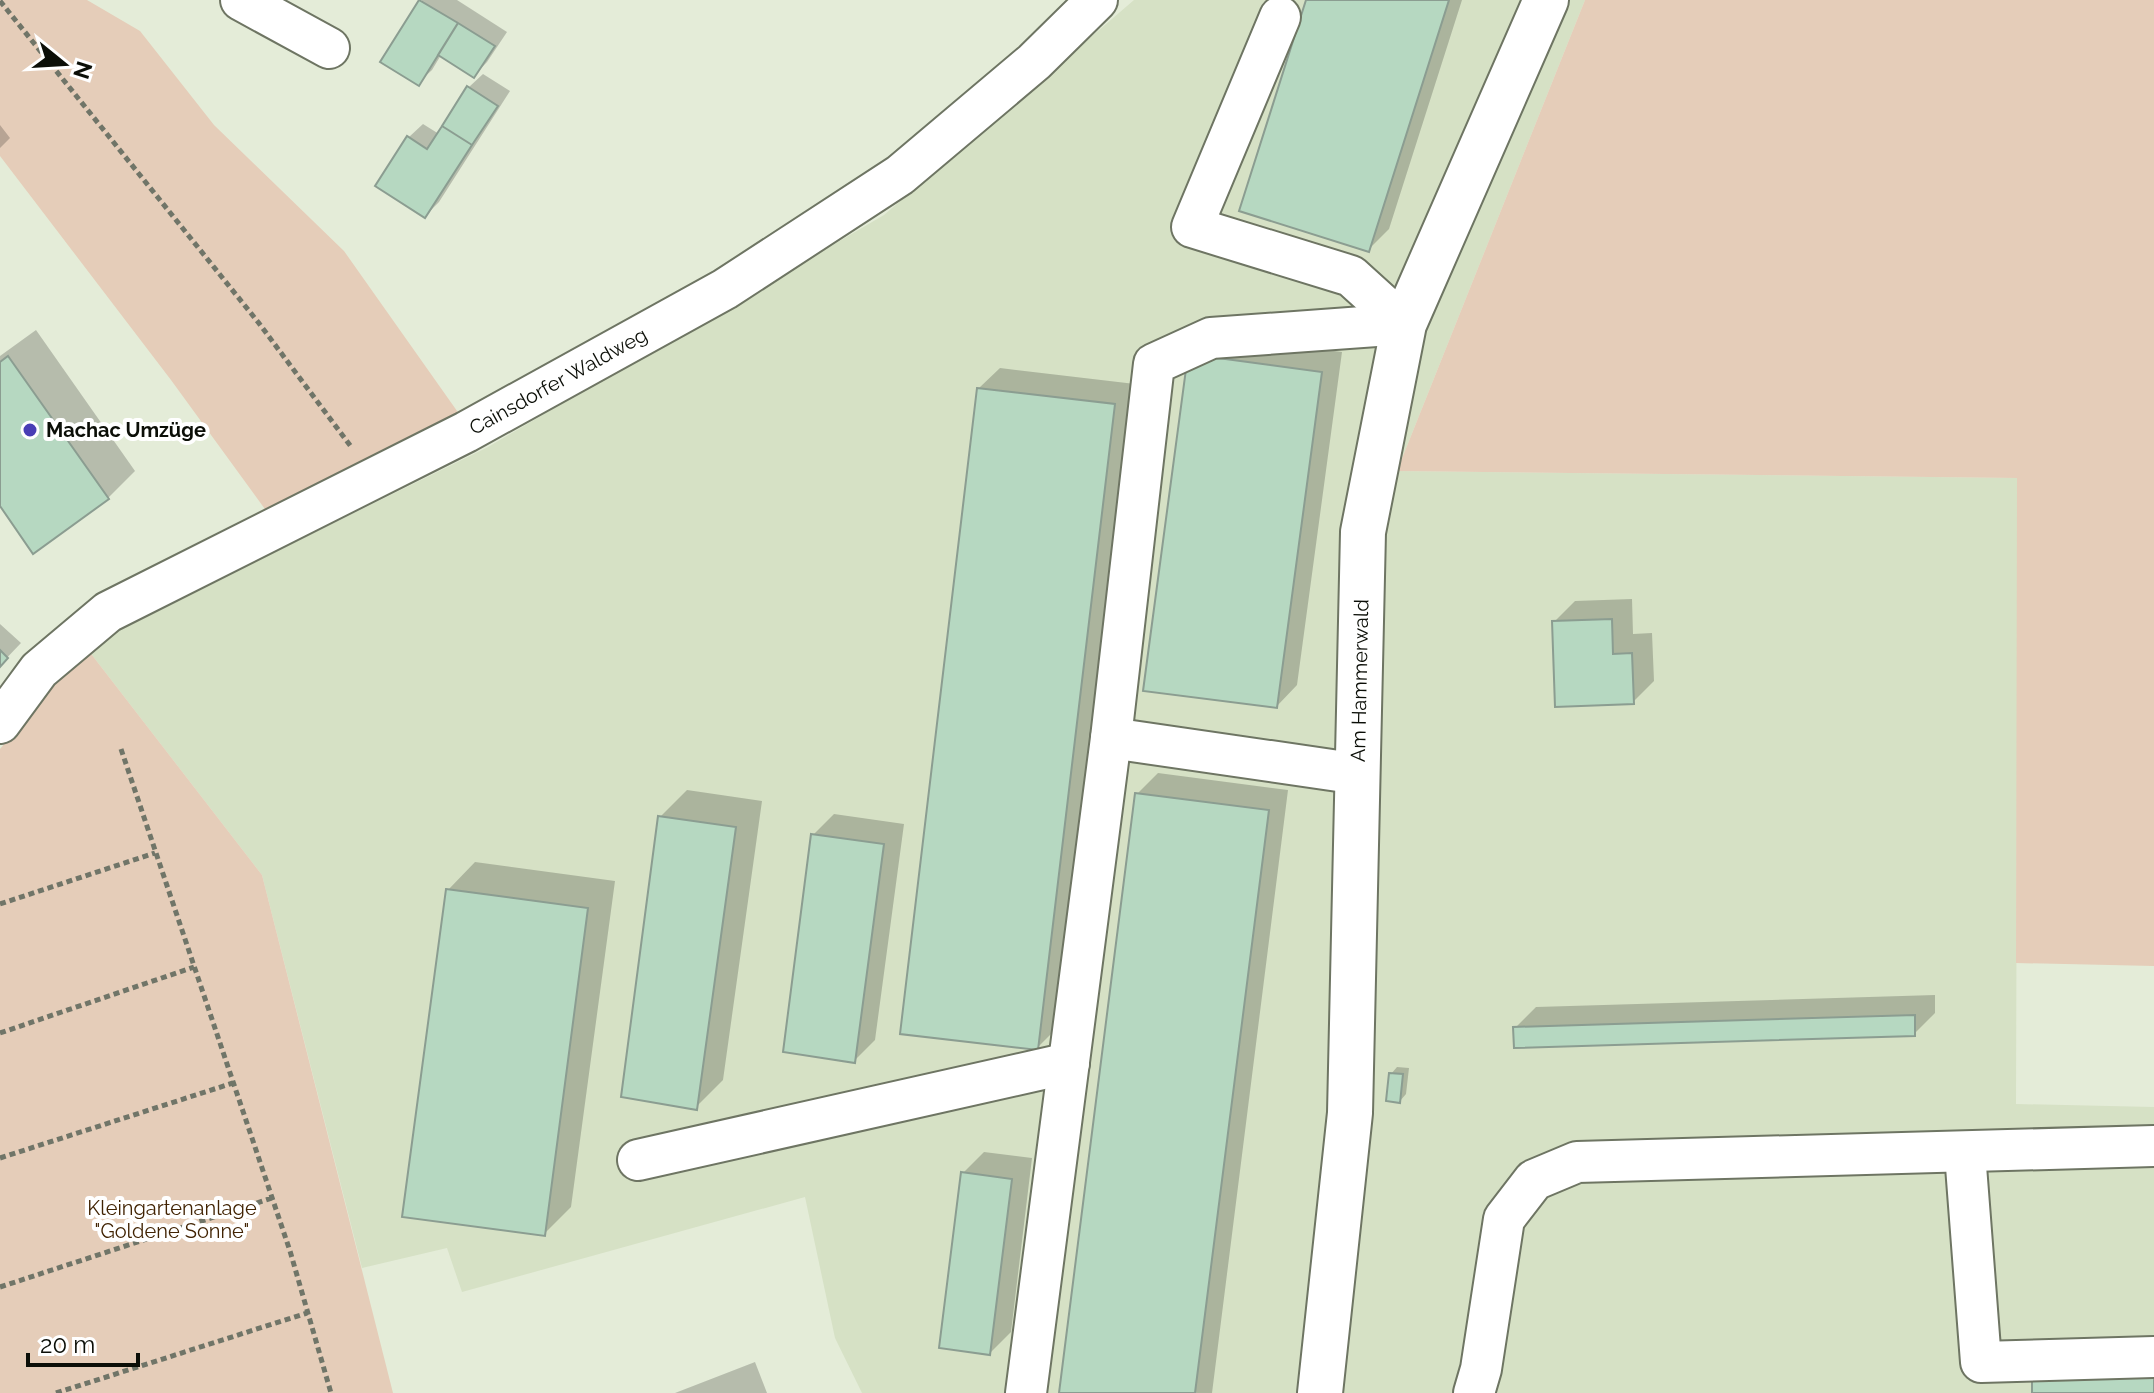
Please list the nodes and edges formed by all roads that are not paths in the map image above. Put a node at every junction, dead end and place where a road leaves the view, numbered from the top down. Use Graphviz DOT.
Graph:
graph roads {
  1 [pos="241,0"];
  2 [pos="1097,0"];
  3 [pos="1546,0"];
  4 [pos="1280,17"];
  5 [pos="329,48"];
  6 [pos="1404,324"];
  7 [pos="0,723"];
  8 [pos="1111,738"];
  9 [pos="1359,774"];
  10 [pos="1069,1063"];
  11 [pos="2154,1146"];
  12 [pos="1965,1153"];
  13 [pos="638,1160"];
  14 [pos="2154,1357"];
  15 [pos="1026,1393"];
  16 [pos="1320,1393"];
  17 [pos="1474,1393"];
  1 -- 5 [label="street"];
  2 -- 7 [label="street, Cainsdorfer Waldweg"];
  3 -- 6 [label="main road, Am Hammerwald"];
  4 -- 6 [label="street"];
  6 -- 8 [label="street"];
  6 -- 9 [label="main road, Am Hammerwald"];
  8 -- 9 [label="street"];
  8 -- 10 [label="street"];
  9 -- 16 [label="main road, Am Hammerwald"];
  10 -- 13 [label="street"];
  10 -- 15 [label="street"];
  11 -- 12 [label="street"];
  12 -- 14 [label="street"];
  12 -- 17 [label="street"];
}
